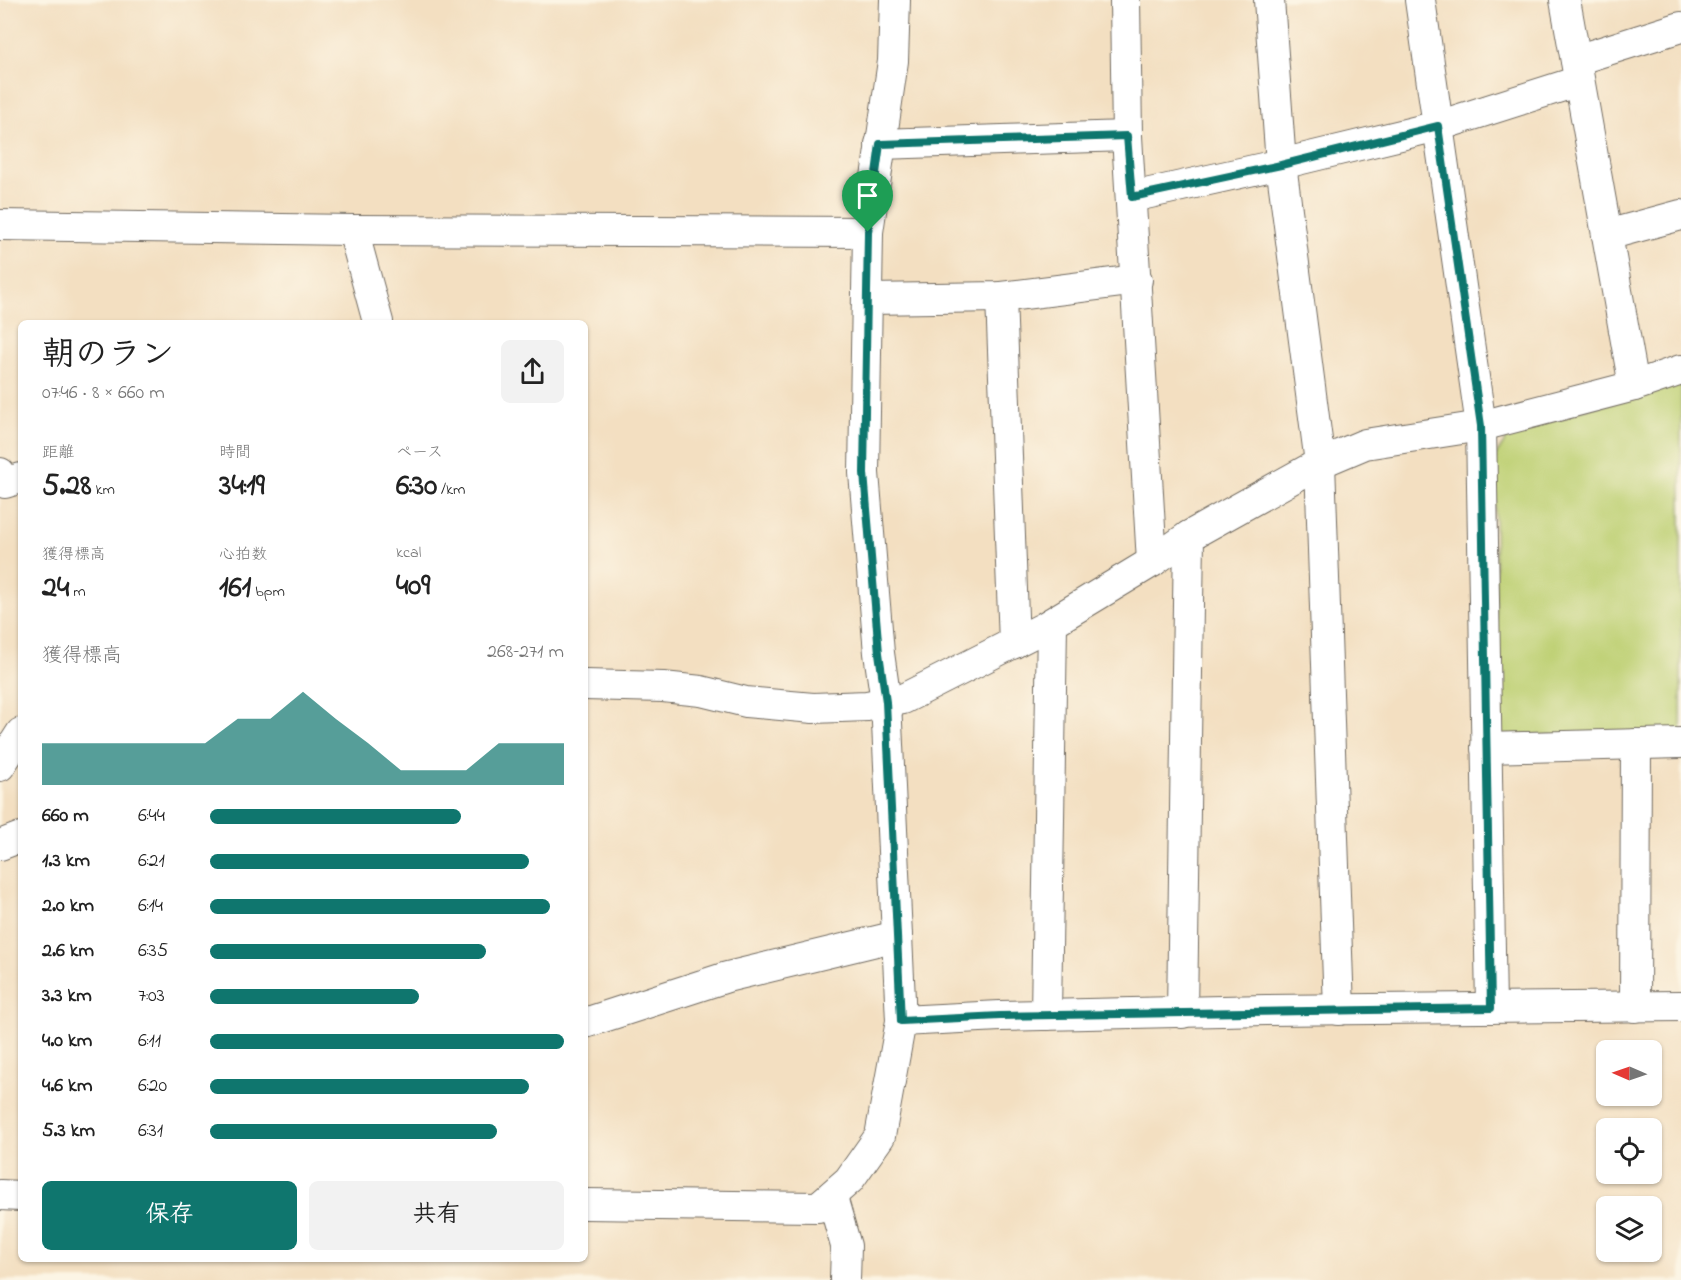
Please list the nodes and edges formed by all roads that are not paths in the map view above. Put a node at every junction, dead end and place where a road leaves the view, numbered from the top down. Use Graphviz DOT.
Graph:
graph roads {
  1 [pos="895,0"];
  2 [pos="1125,0"];
  3 [pos="1269,0"];
  4 [pos="1420,0"];
  5 [pos="1565,0"];
  6 [pos="1681,27"];
  7 [pos="1577,71"];
  8 [pos="1438,126"];
  9 [pos="1127,136"];
  10 [pos="880,144"];
  11 [pos="1281,165"];
  12 [pos="1132,197"];
  13 [pos="1681,215"];
  14 [pos="0,225"];
  15 [pos="353,230"];
  16 [pos="868,232"];
  17 [pos="1607,235"];
  18 [pos="1137,280"];
  19 [pos="1001,297"];
  20 [pos="868,299"];
  21 [pos="377,320"];
  22 [pos="1681,370"];
  23 [pos="1634,386"];
  24 [pos="1481,426"];
  25 [pos="1320,463"];
  26 [pos="1188,536"];
  27 [pos="1152,562"];
  28 [pos="1052,623"];
  29 [pos="1014,643"];
  30 [pos="588,685"];
  31 [pos="886,702"];
  32 [pos="18,738"];
  33 [pos="1681,743"];
  34 [pos="1636,744"];
  35 [pos="1486,748"];
  36 [pos="0,766"];
  37 [pos="18,838"];
  38 [pos="0,845"];
  39 [pos="897,936"];
  40 [pos="1681,1006"];
  41 [pos="1635,1007"];
  42 [pos="1491,1008"];
  43 [pos="1339,1010"];
  44 [pos="1182,1013"];
  45 [pos="1046,1015"];
  46 [pos="901,1021"];
  47 [pos="588,1022"];
  48 [pos="0,1195"];
  49 [pos="18,1196"];
  50 [pos="832,1197"];
  51 [pos="588,1204"];
  52 [pos="845,1280"];
  1 -- 10 [label="street"];
  2 -- 9 [label="street"];
  3 -- 11 [label="street"];
  4 -- 8 [label="street"];
  5 -- 7 [label="street"];
  6 -- 7 [label="street"];
  7 -- 8 [label="street"];
  7 -- 17 [label="street"];
  8 -- 11 [label="street"];
  8 -- 24 [label="street"];
  9 -- 10 [label="street"];
  9 -- 12 [label="street"];
  10 -- 16 [label="street"];
  11 -- 12 [label="street"];
  11 -- 25 [label="street"];
  12 -- 18 [label="street"];
  13 -- 17 [label="street"];
  14 -- 15 [label="street"];
  15 -- 16 [label="street"];
  15 -- 21 [label="street"];
  16 -- 20 [label="street"];
  17 -- 23 [label="street"];
  18 -- 19 [label="street"];
  18 -- 27 [label="street"];
  19 -- 20 [label="street"];
  19 -- 29 [label="street"];
  20 -- 31 [label="street"];
  22 -- 23 [label="street"];
  23 -- 24 [label="street"];
  24 -- 25 [label="street"];
  24 -- 35 [label="street"];
  25 -- 26 [label="street"];
  25 -- 43 [label="street"];
  26 -- 27 [label="street"];
  26 -- 44 [label="street"];
  27 -- 28 [label="street"];
  28 -- 29 [label="street"];
  28 -- 45 [label="street"];
  29 -- 31 [label="street"];
  30 -- 31 [label="street"];
  31 -- 39 [label="street"];
  32 -- 36 [label="street"];
  33 -- 34 [label="street"];
  34 -- 35 [label="street"];
  34 -- 41 [label="street"];
  35 -- 42 [label="street"];
  37 -- 38 [label="street"];
  39 -- 46 [label="street"];
  39 -- 47 [label="street"];
  40 -- 41 [label="street"];
  41 -- 42 [label="street"];
  42 -- 43 [label="street"];
  43 -- 44 [label="street"];
  44 -- 45 [label="street"];
  45 -- 46 [label="street"];
  46 -- 50 [label="street"];
  48 -- 49 [label="street"];
  50 -- 51 [label="street"];
  50 -- 52 [label="street"];
}
